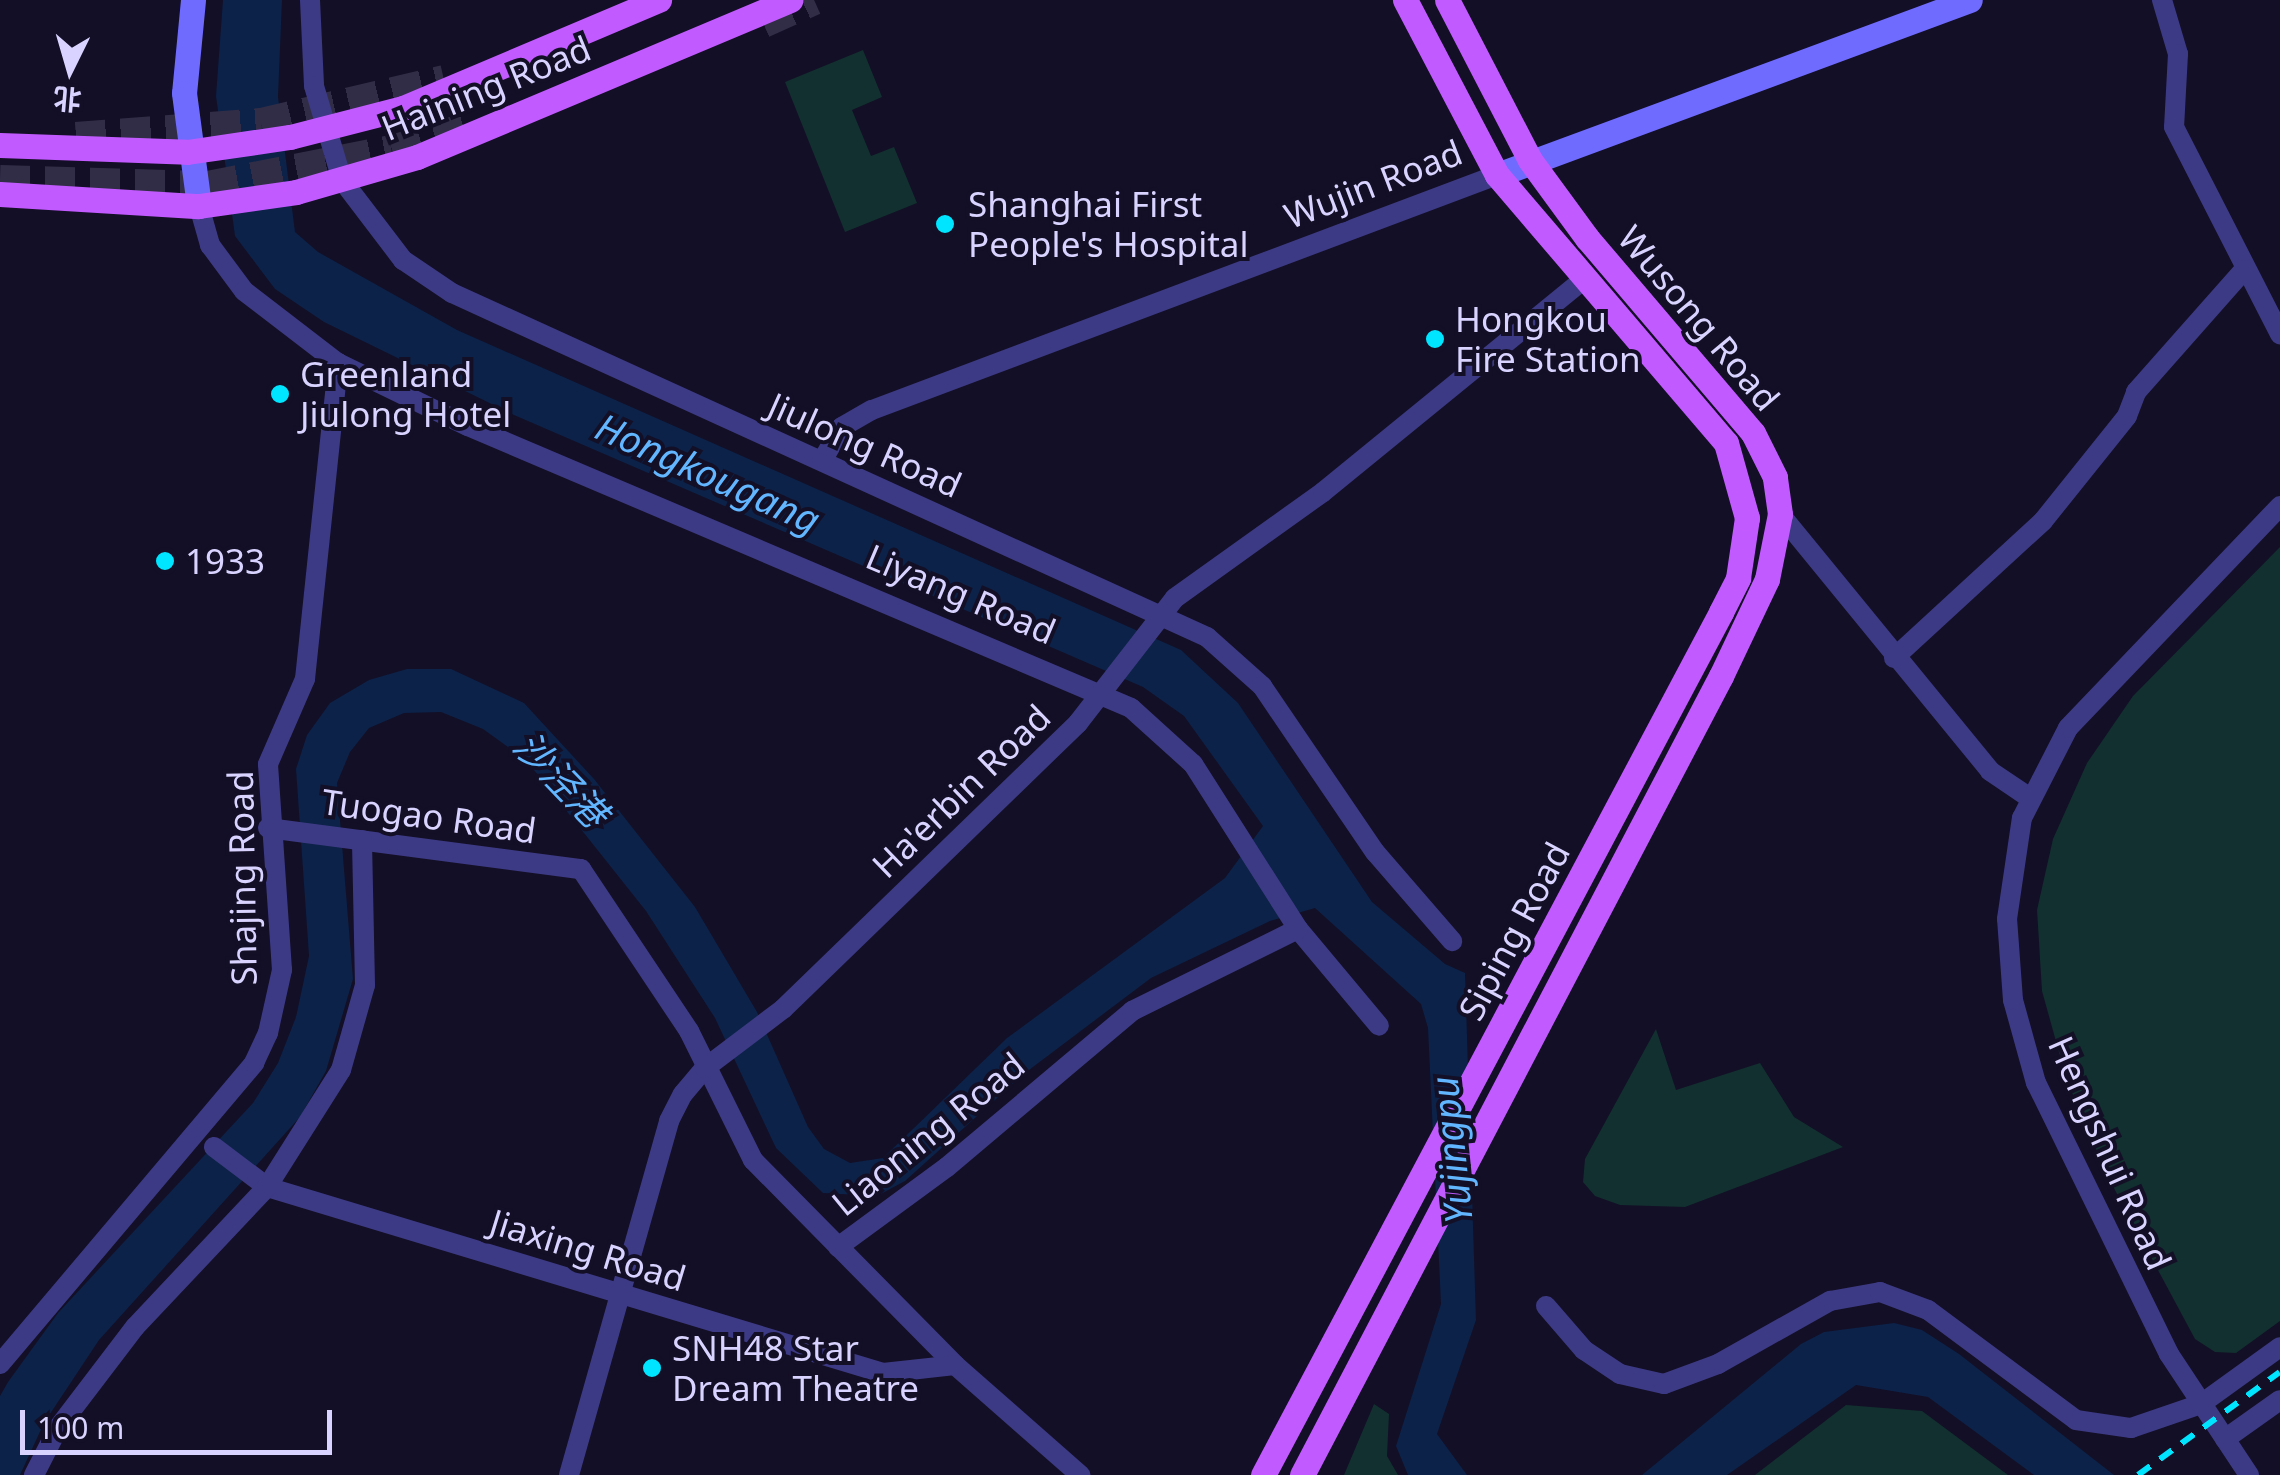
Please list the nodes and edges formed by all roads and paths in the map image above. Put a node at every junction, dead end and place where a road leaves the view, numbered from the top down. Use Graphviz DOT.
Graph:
graph roads {
  1 [pos="193,0"];
  2 [pos="310,0"];
  3 [pos="659,0"];
  4 [pos="790,0"];
  5 [pos="1406,0"];
  6 [pos="1447,0"];
  7 [pos="1970,0"];
  8 [pos="2162,0"];
  9 [pos="326,129"];
  10 [pos="0,145"];
  11 [pos="200,151"];
  12 [pos="1530,160"];
  13 [pos="1497,175"];
  14 [pos="342,180"];
  15 [pos="0,194"];
  16 [pos="207,206"];
  17 [pos="2244,270"];
  18 [pos="1584,279"];
  19 [pos="2280,334"];
  20 [pos="338,363"];
  21 [pos="822,460"];
  22 [pos="2280,506"];
  23 [pos="1780,514"];
  24 [pos="1747,518"];
  25 [pos="1154,623"];
  26 [pos="1894,658"];
  27 [pos="1108,686"];
  28 [pos="2030,798"];
  29 [pos="278,829"];
  30 [pos="362,840"];
  31 [pos="581,869"];
  32 [pos="1295,922"];
  33 [pos="1452,941"];
  34 [pos="1380,1026"];
  35 [pos="705,1068"];
  36 [pos="214,1148"];
  37 [pos="260,1182"];
  38 [pos="838,1247"];
  39 [pos="620,1294"];
  40 [pos="1546,1306"];
  41 [pos="2280,1347"];
  42 [pos="0,1364"];
  43 [pos="955,1365"];
  44 [pos="2280,1400"];
  45 [pos="2200,1404"];
  46 [pos="2225,1440"];
  47 [pos="34,1475"];
  48 [pos="569,1475"];
  49 [pos="1080,1475"];
  50 [pos="1263,1475"];
  51 [pos="1302,1475"];
  52 [pos="2249,1475"];
  1 -- 11 [label="street, Liyang Road"];
  2 -- 9 [label="street, Jiulong Road"];
  3 -- 9 [label="main road, Haining Road"];
  4 -- 14 [label="main road, Haining Road"];
  5 -- 13 [label="main road, Wusong Road"];
  6 -- 12 [label="main road, Wusong Road"];
  7 -- 12 [label="street, Wujin Road"];
  8 -- 17 [label="street"];
  9 -- 11 [label="main road, Haining Road"];
  9 -- 14 [label="street, Jiulong Road"];
  10 -- 11 [label="main road, Haining Road"];
  11 -- 16 [label="street, Liyang Road"];
  12 -- 13 [label="street, Wujin Road"];
  12 -- 23 [label="main road, Wusong Road"];
  13 -- 18 [label="main road, Wusong Road"];
  13 -- 21 [label="street, Wujin Road"];
  14 -- 16 [label="main road, Haining Road"];
  14 -- 21 [label="street, Jiulong Road"];
  15 -- 16 [label="main road, Haining Road"];
  16 -- 20 [label="street, Liyang Road"];
  17 -- 19 [label="street"];
  17 -- 26 [label="street"];
  18 -- 24 [label="main road, Wusong Road"];
  18 -- 25 [label="street, Ha'erbin Road"];
  20 -- 27 [label="street, Liyang Road"];
  20 -- 29 [label="street, Shajing Road"];
  21 -- 25 [label="street, Jiulong Road"];
  22 -- 28 [label="street, Hengshui Road"];
  23 -- 26 [label="street, Wusong Road"];
  23 -- 51 [label="main road, Siping Road"];
  24 -- 50 [label="main road, Siping Road"];
  25 -- 27 [label="street, Ha'erbin Road"];
  25 -- 33 [label="street, Jiulong Road"];
  26 -- 28 [label="street, Wusong Road"];
  27 -- 32 [label="street, Liyang Road"];
  27 -- 35 [label="street, Ha'erbin Road"];
  28 -- 45 [label="street, Hengshui Road"];
  29 -- 30 [label="street, Tuogao Road"];
  29 -- 42 [label="street, Shajing Road"];
  30 -- 31 [label="street, Tuogao Road"];
  30 -- 37 [label="street"];
  31 -- 35 [label="street, Liaoning Road"];
  32 -- 34 [label="street, Liyang Road"];
  32 -- 38 [label="street, Liaoning Road"];
  35 -- 38 [label="street, Liaoning Road"];
  35 -- 39 [label="street, Ha'erbin Road"];
  36 -- 37 [label="street, Jiaxing Road"];
  37 -- 39 [label="street, Jiaxing Road"];
  37 -- 47 [label="street"];
  38 -- 43 [label="street"];
  39 -- 43 [label="street, Jiaxing Road"];
  39 -- 48 [label="street, Ha'erbin Road"];
  40 -- 45 [label="street"];
  41 -- 45 [label="street"];
  43 -- 49 [label="street"];
  44 -- 46 [label="street"];
  45 -- 46 [label="street, Hengshui Road"];
  46 -- 52 [label="street, Hengshui Road"];
}
